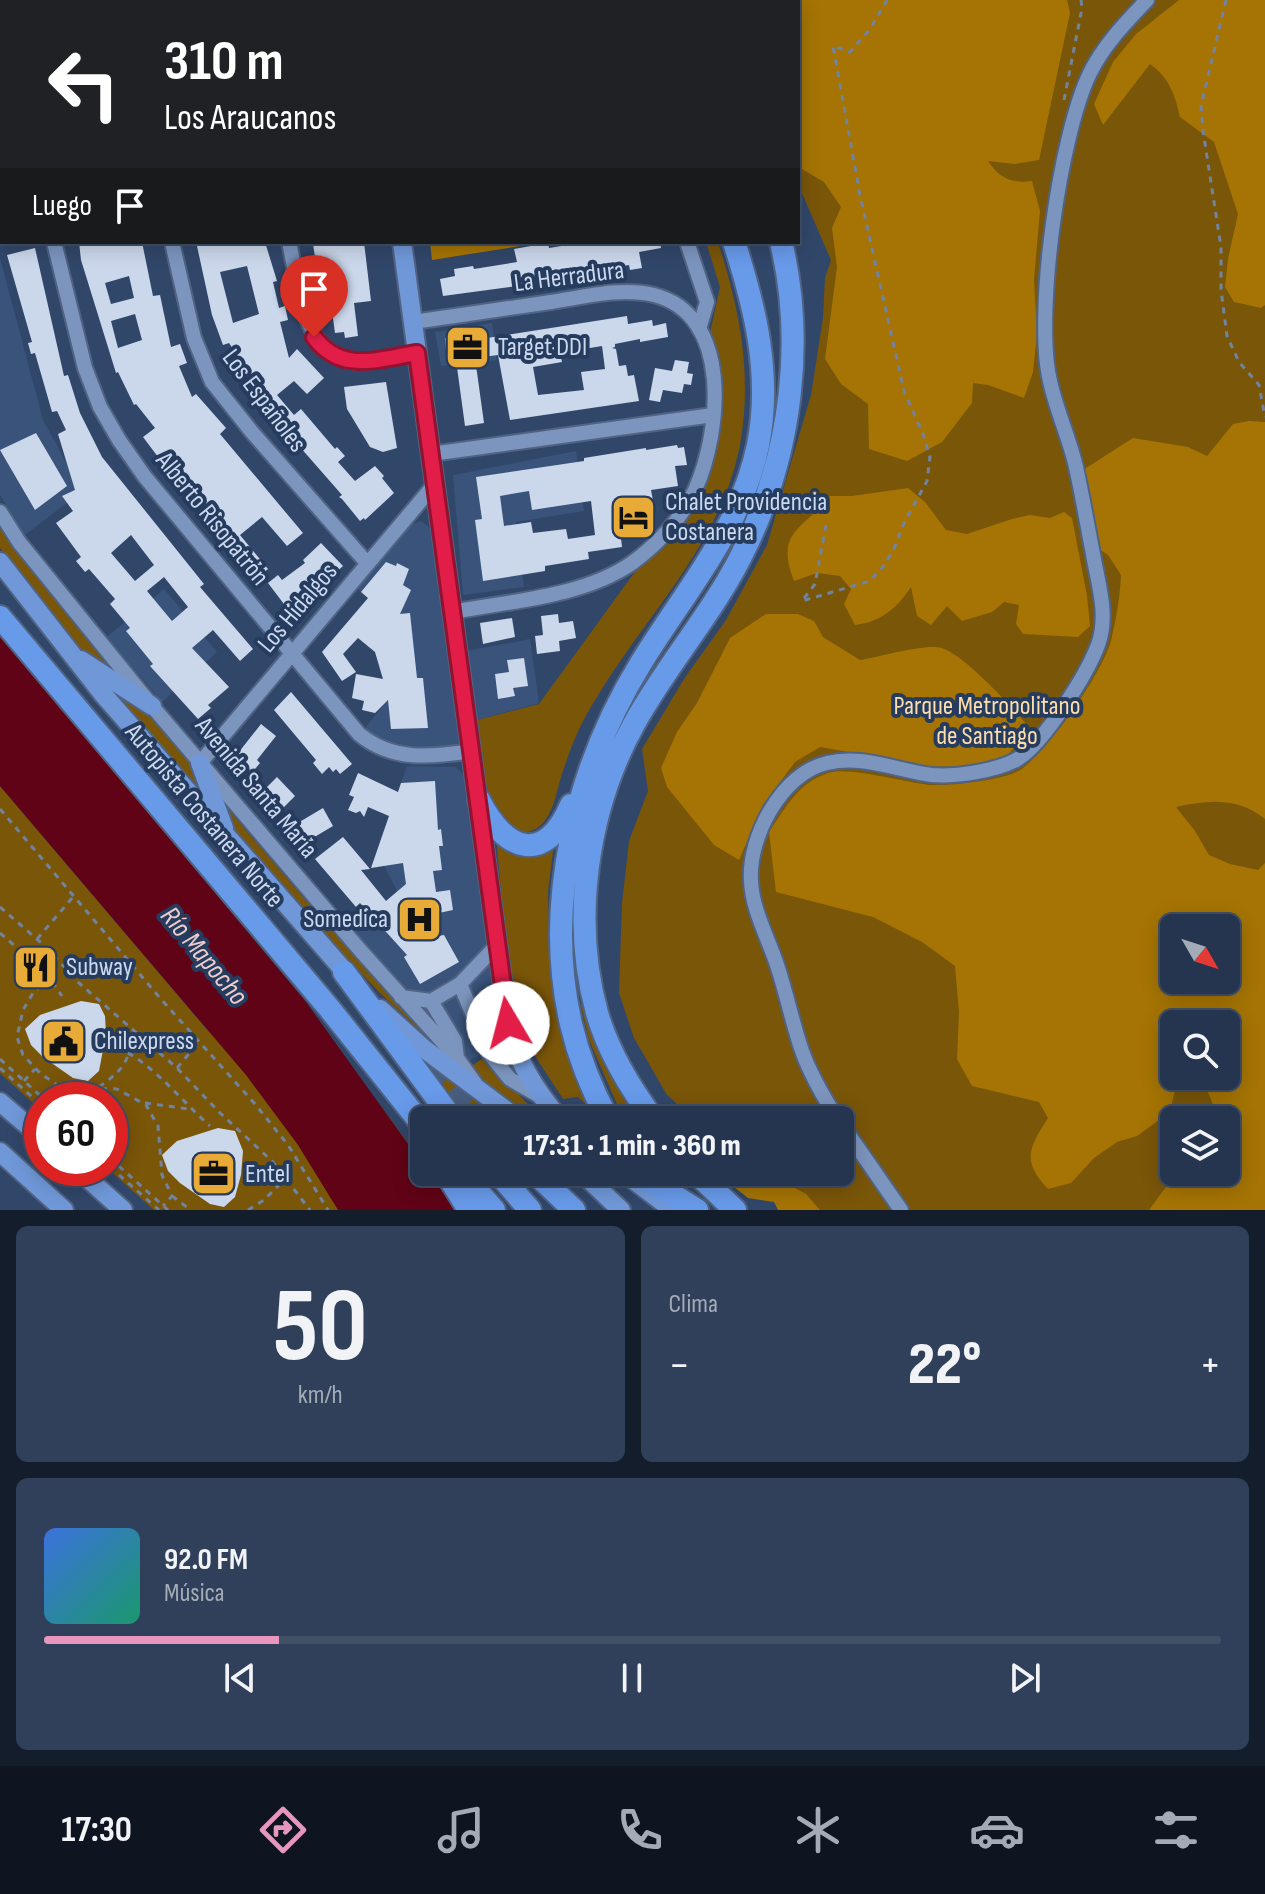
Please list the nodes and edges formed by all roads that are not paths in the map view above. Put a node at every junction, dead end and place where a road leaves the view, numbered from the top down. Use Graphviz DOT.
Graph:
graph roads {
  1 [pos="1147,0"];
  2 [pos="54,244"];
  3 [pos="172,244"];
  4 [pos="289,244"];
  5 [pos="402,244"];
  6 [pos="688,244"];
  7 [pos="735,244"];
  8 [pos="781,244"];
  9 [pos="413,322"];
  10 [pos="699,329"];
  11 [pos="417,353"];
  12 [pos="713,415"];
  13 [pos="431,454"];
  14 [pos="434,485"];
  15 [pos="0,512"];
  16 [pos="0,562"];
  17 [pos="367,563"];
  18 [pos="452,612"];
  19 [pos="0,617"];
  20 [pos="69,653"];
  21 [pos="291,654"];
  22 [pos="152,706"];
  23 [pos="600,743"];
  24 [pos="472,751"];
  25 [pos="200,763"];
  26 [pos="479,800"];
  27 [pos="231,844"];
  28 [pos="497,945"];
  29 [pos="344,972"];
  30 [pos="460,984"];
  31 [pos="401,997"];
  32 [pos="431,1001"];
  33 [pos="479,1027"];
  34 [pos="455,1041"];
  35 [pos="457,1058"];
  36 [pos="480,1091"];
  37 [pos="395,1092"];
  38 [pos="542,1098"];
  39 [pos="0,1102"];
  40 [pos="443,1106"];
  41 [pos="500,1106"];
  42 [pos="549,1106"];
  43 [pos="601,1106"];
  44 [pos="645,1106"];
  45 [pos="829,1106"];
  46 [pos="410,1110"];
  47 [pos="410,1116"];
  48 [pos="24,1123"];
  49 [pos="854,1143"];
  50 [pos="0,1152"];
  51 [pos="96,1186"];
  52 [pos="461,1186"];
  53 [pos="470,1186"];
  54 [pos="509,1186"];
  55 [pos="534,1186"];
  56 [pos="549,1186"];
  57 [pos="596,1186"];
  58 [pos="641,1186"];
  59 [pos="659,1186"];
  60 [pos="710,1186"];
  61 [pos="482,1205"];
  62 [pos="64,1210"];
  63 [pos="123,1210"];
  64 [pos="530,1210"];
  65 [pos="554,1210"];
  66 [pos="574,1210"];
  67 [pos="621,1210"];
  68 [pos="673,1210"];
  69 [pos="697,1210"];
  70 [pos="735,1210"];
  71 [pos="901,1210"];
  1 -- 45 [label="street"];
  2 -- 21 [label="street, Alberto Risopatrón"];
  3 -- 17 [label="street, Los Españoles"];
  4 -- 11 [label="street"];
  5 -- 9 [label="main road"];
  6 -- 10 [label="street"];
  7 -- 23 [label="highway"];
  8 -- 44 [label="highway"];
  9 -- 10 [label="street, La Herradura"];
  9 -- 11 [label="main road"];
  10 -- 12 [label="street, La Herradura"];
  11 -- 13 [label="main road"];
  12 -- 13 [label="street"];
  12 -- 18 [label="street, La Herradura"];
  13 -- 14 [label="main road"];
  14 -- 17 [label="street, Los Hidalgos"];
  14 -- 18 [label="main road"];
  15 -- 22 [label="street, Avenida Santa María"];
  16 -- 20 [label="main road, Avenida Santa María"];
  17 -- 21 [label="street, Los Hidalgos"];
  18 -- 24 [label="main road"];
  19 -- 37 [label="highway, Autopista Costanera Norte"];
  20 -- 22 [label="main road"];
  20 -- 27 [label="main road, Avenida Santa María"];
  21 -- 24 [label="street, Alberto Risopatrón"];
  21 -- 25 [label="street, Los Hidalgos"];
  22 -- 25 [label="street, Avenida Santa María"];
  23 -- 26 [label="highway"];
  23 -- 43 [label="highway"];
  24 -- 26 [label="main road"];
  25 -- 27 [label="main road"];
  25 -- 31 [label="street, Avenida Santa María"];
  26 -- 28 [label="main road"];
  27 -- 29 [label="main road, Avenida Santa María"];
  28 -- 30 [label="street"];
  28 -- 38 [label="main road"];
  29 -- 36 [label="main road, Avenida Santa María"];
  29 -- 40 [label="highway"];
  30 -- 32 [label="street"];
  30 -- 33 [label="street"];
  31 -- 32 [label="street"];
  31 -- 35 [label="street, Avenida Santa María"];
  32 -- 34 [label="street"];
  33 -- 34 [label="street"];
  33 -- 38 [label="street"];
  34 -- 35 [label="street"];
  35 -- 36 [label="street, Avenida Santa María"];
  36 -- 41 [label="main road, Avenida Santa María"];
  37 -- 46 [label="highway, Autopista Costanera Norte"];
  37 -- 47 [label="highway"];
  38 -- 42 [label="main road"];
  39 -- 48 [label="main road"];
  49 -- 71 [label="street"];
  50 -- 62 [label="main road"];
  51 -- 63 [label="main road"];
  52 -- 61 [label="highway"];
  53 -- 61 [label="highway"];
  54 -- 64 [label="highway"];
  55 -- 65 [label="highway"];
  56 -- 66 [label="highway"];
  57 -- 67 [label="main road"];
  58 -- 68 [label="main road"];
  59 -- 69 [label="highway"];
  60 -- 70 [label="highway"];
}
